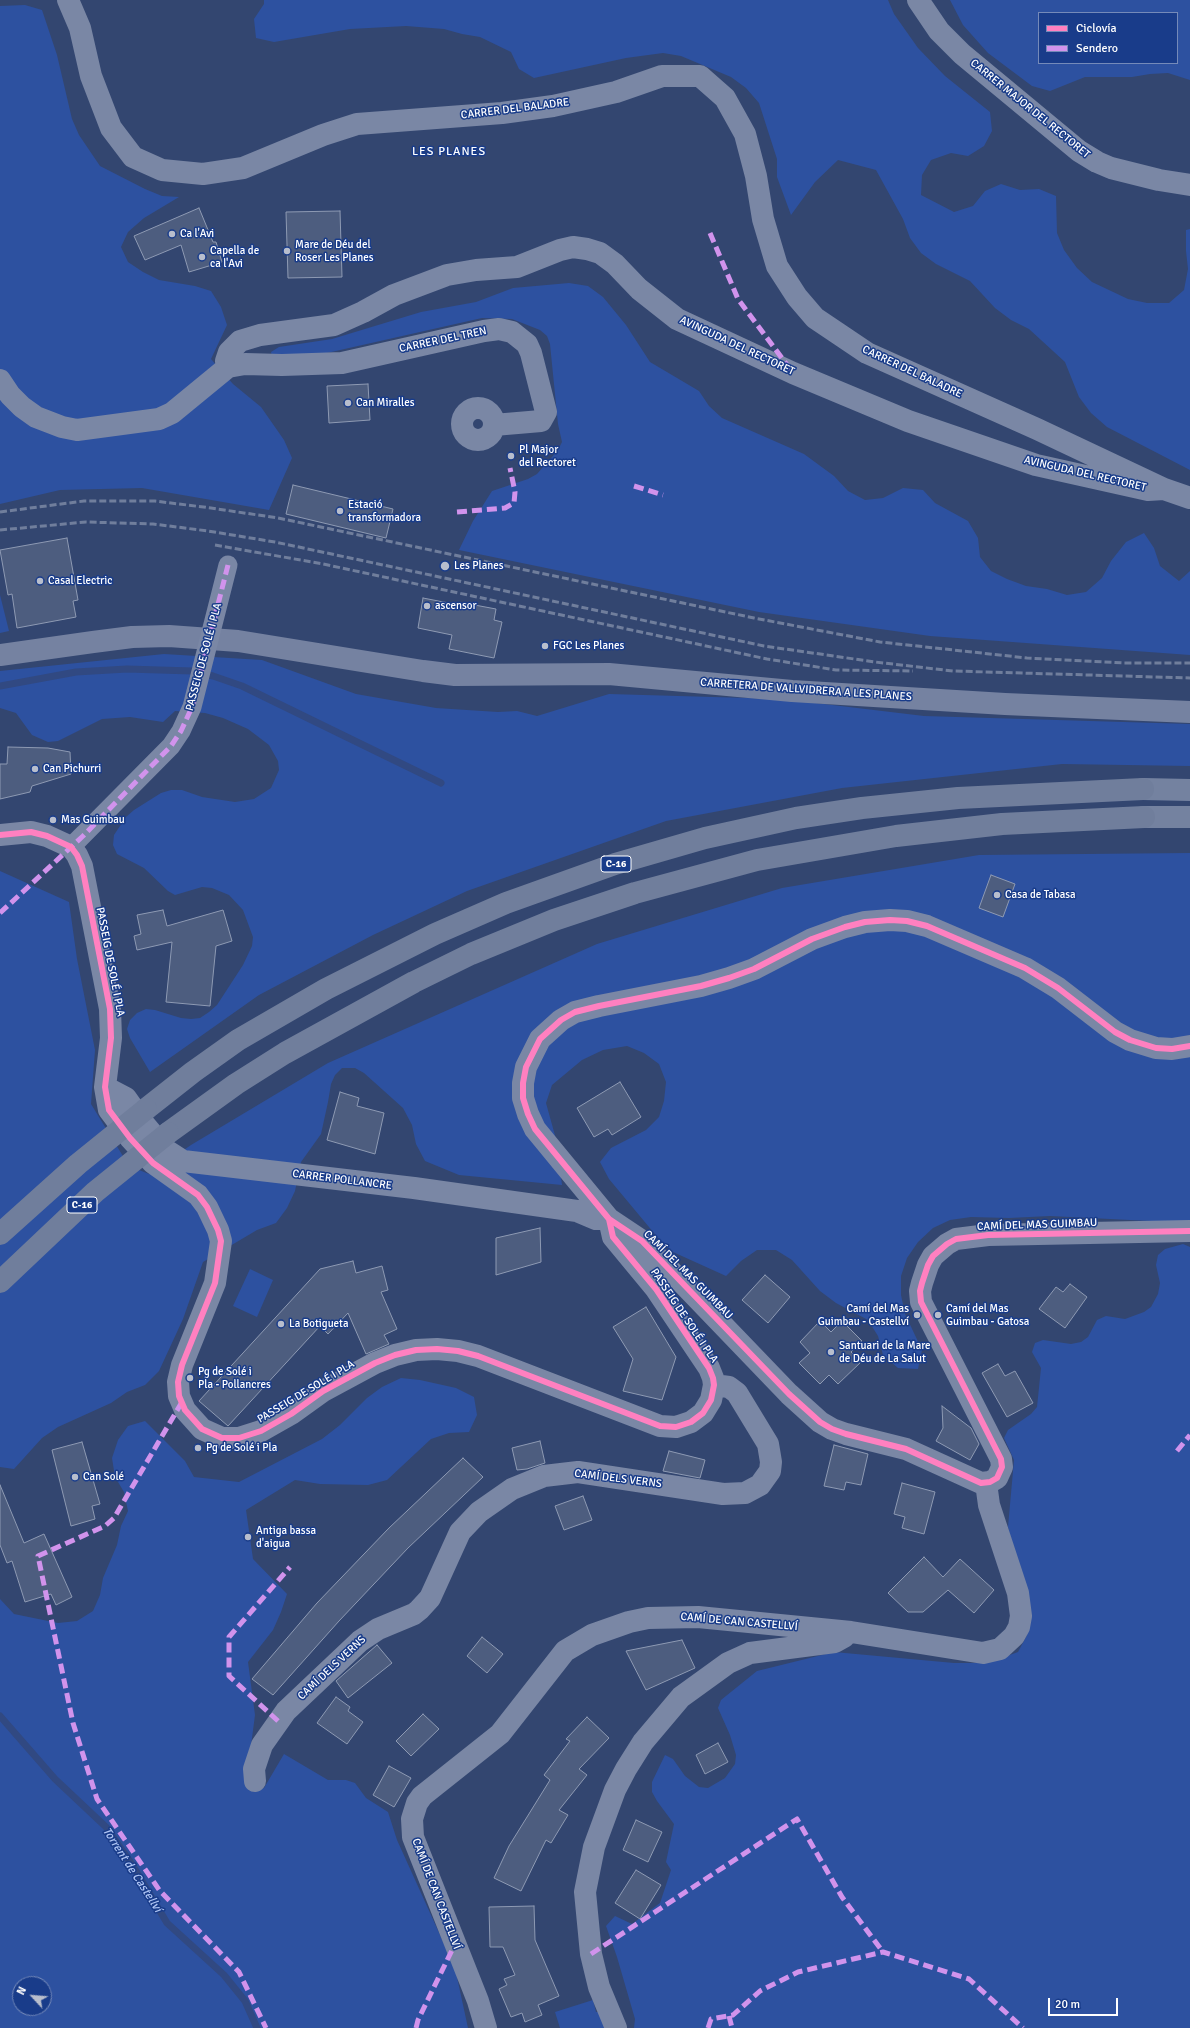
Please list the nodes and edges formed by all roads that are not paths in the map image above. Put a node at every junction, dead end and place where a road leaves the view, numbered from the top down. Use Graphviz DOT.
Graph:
graph roads {
  1 [pos="68,0"];
  2 [pos="918,0"];
  3 [pos="1190,185"];
  4 [pos="228,368"];
  5 [pos="0,380"];
  6 [pos="494,425"];
  7 [pos="1164,489"];
  8 [pos="1190,498"];
  9 [pos="228,565"];
  10 [pos="0,655"];
  11 [pos="1190,712"];
  12 [pos="1190,790"];
  13 [pos="1190,817"];
  14 [pos="0,835"];
  15 [pos="70,847"];
  16 [pos="1190,1046"];
  17 [pos="105,1087"];
  18 [pos="609,1219"];
  19 [pos="1190,1231"];
  20 [pos="0,1234"];
  21 [pos="0,1282"];
  22 [pos="714,1386"];
  23 [pos="986,1483"];
  24 [pos="851,1632"];
  25 [pos="255,1781"];
  26 [pos="486,2028"];
  27 [pos="616,2028"];
  1 -- 7 [label="street, CARRER DEL BALADRE"];
  2 -- 3 [label="street, CARRER MAJOR DEL RECTORET"];
  4 -- 5 [label="street"];
  4 -- 6 [label="street, CARRER DEL TREN"];
  4 -- 7 [label="street, AVINGUDA DEL RECTORET"];
  7 -- 8 [label="street, AVINGUDA DEL RECTORET"];
  9 -- 15 [label="street, PASSEIG DE SOLÉ I PLA, bridge"];
  10 -- 11 [label="main road, CARRETERA DE VALLVIDRERA A LES PLANES"];
  12 -- 20 [label="highway, C-16, bridge"];
  13 -- 21 [label="highway, C-16, bridge"];
  14 -- 15 [label="street"];
  15 -- 17 [label="street, PASSEIG DE SOLÉ I PLA"];
  16 -- 18 [label="street, CAMÍ DEL MAS GUIMBAU"];
  17 -- 18 [label="street, CARRER POLLANCRE"];
  17 -- 22 [label="street, PASSEIG DE SOLÉ I PLA"];
  18 -- 22 [label="street, PASSEIG DE SOLÉ I PLA"];
  18 -- 23 [label="street, CAMÍ DEL MAS GUIMBAU"];
  19 -- 23 [label="street, CAMÍ DEL MAS GUIMBAU"];
  22 -- 25 [label="street, CAMÍ DELS VERNS"];
  23 -- 24 [label="street, CAMÍ DE CAN CASTELLVÍ"];
  24 -- 26 [label="street, CAMÍ DE CAN CASTELLVÍ"];
  24 -- 27 [label="street"];
}
